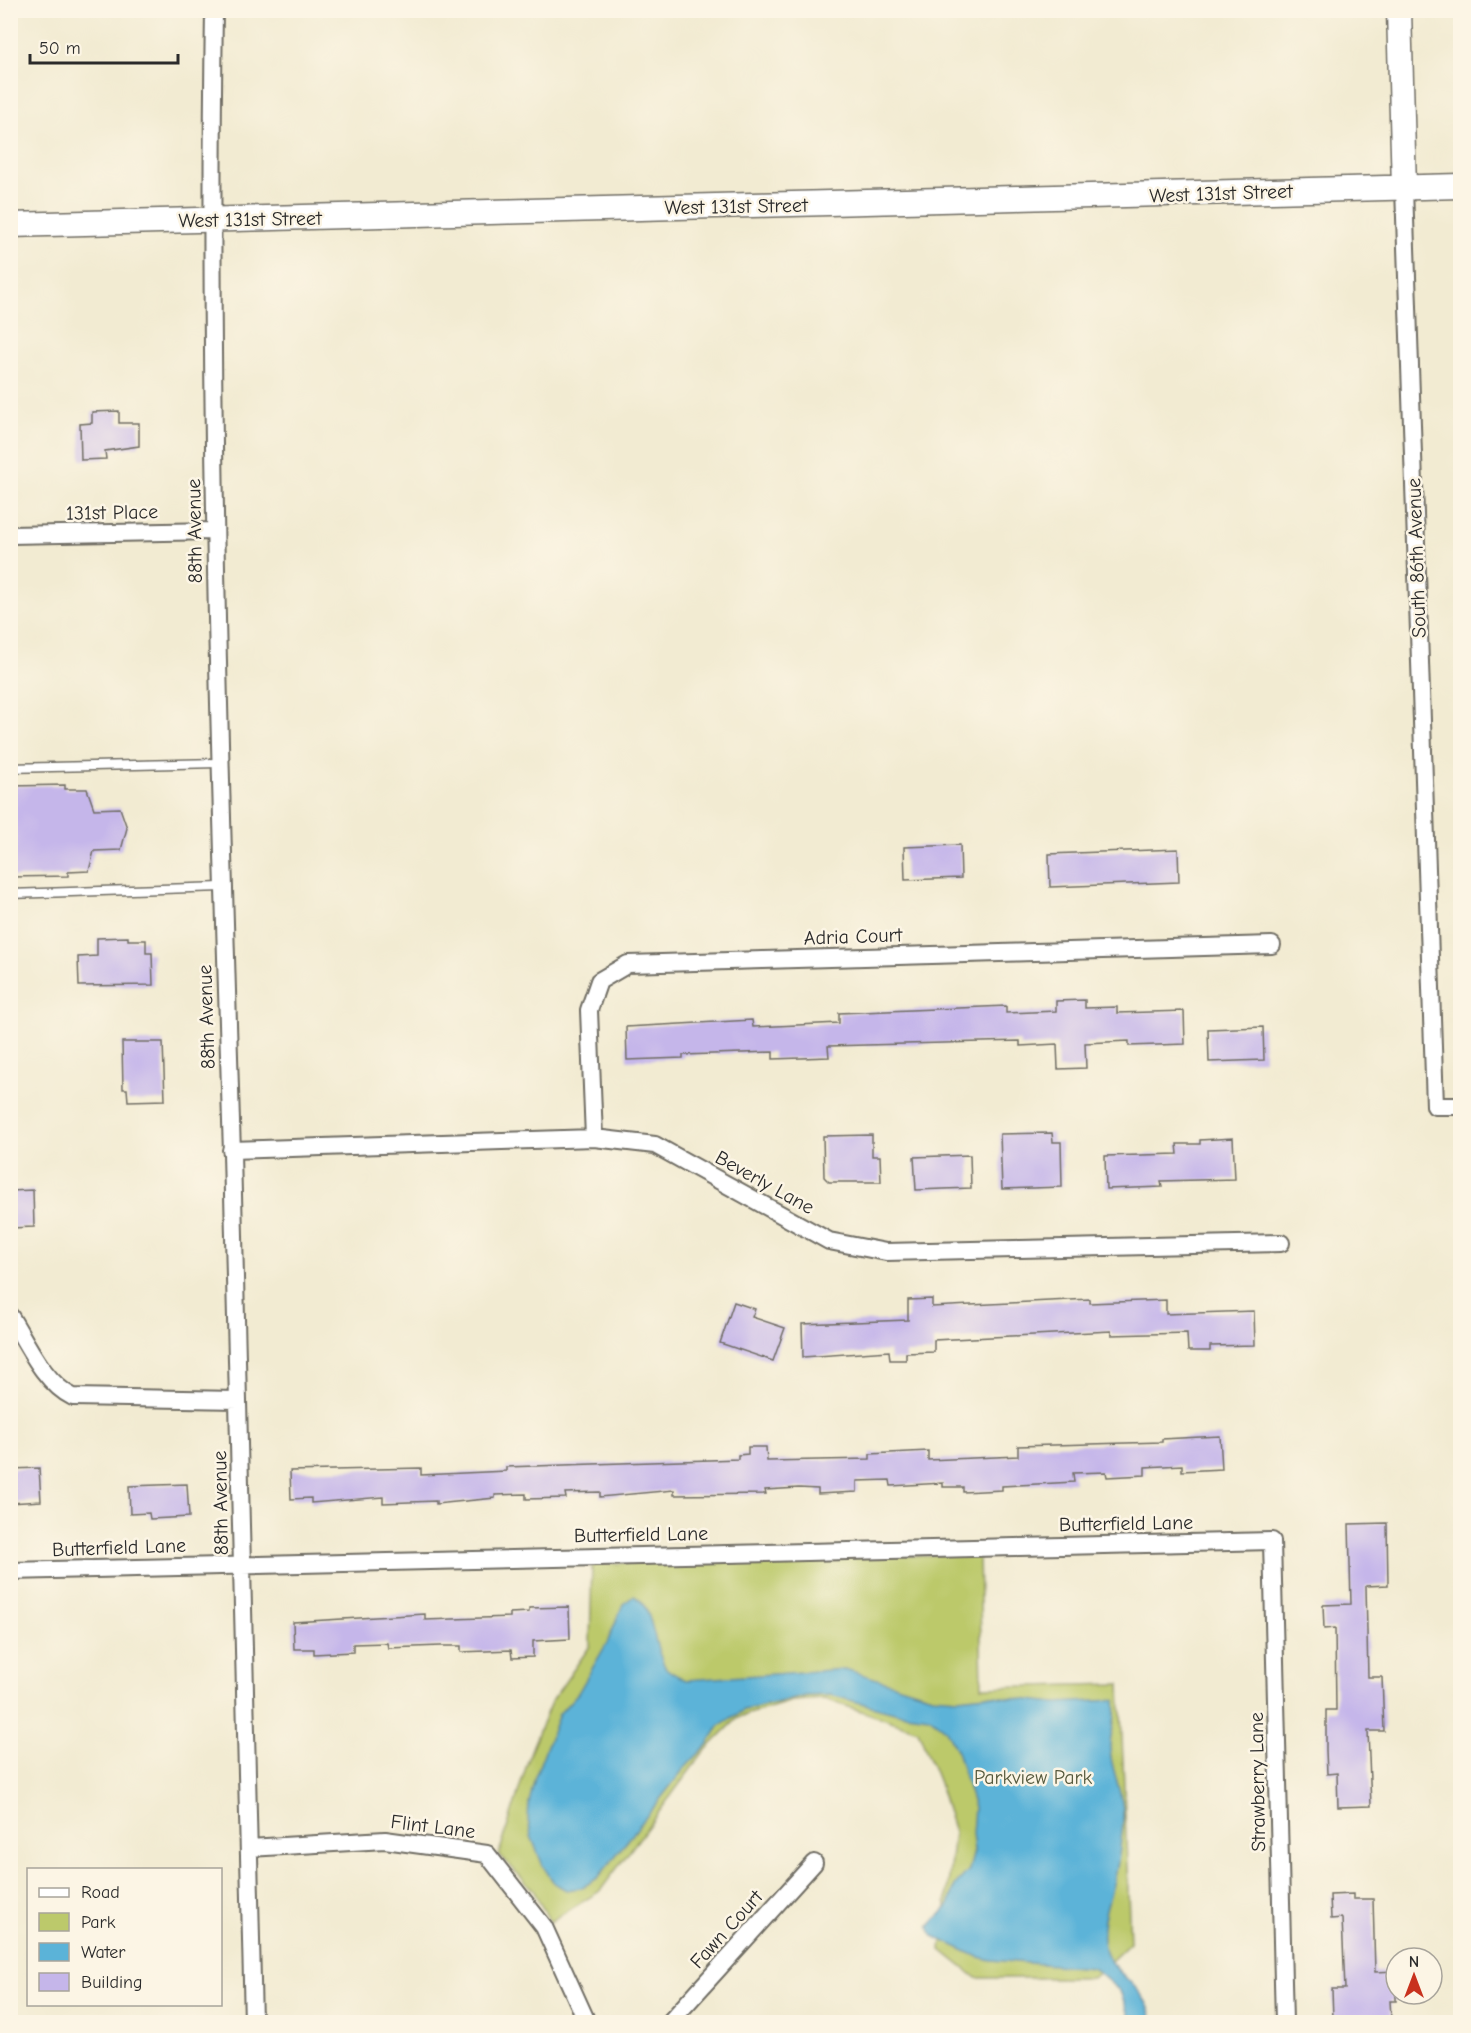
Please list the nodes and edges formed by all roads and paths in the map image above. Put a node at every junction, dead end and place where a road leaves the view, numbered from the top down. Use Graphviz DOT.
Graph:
graph roads {
  1 [pos="214,10"];
  2 [pos="1399,10"];
  3 [pos="1461,186"];
  4 [pos="1404,188"];
  5 [pos="210,220"];
  6 [pos="10,225"];
  7 [pos="215,531"];
  8 [pos="10,535"];
  9 [pos="218,763"];
  10 [pos="10,768"];
  11 [pos="222,887"];
  12 [pos="10,894"];
  13 [pos="1272,945"];
  14 [pos="1461,1106"];
  15 [pos="594,1138"];
  16 [pos="231,1150"];
  17 [pos="1281,1243"];
  18 [pos="10,1316"];
  19 [pos="238,1400"];
  20 [pos="1272,1541"];
  21 [pos="242,1565"];
  22 [pos="10,1571"];
  23 [pos="249,1848"];
  24 [pos="814,1863"];
  25 [pos="253,2022"];
  26 [pos="587,2022"];
  27 [pos="670,2022"];
  28 [pos="1284,2022"];
  1 -- 5 [label="street, 88th Avenue"];
  2 -- 4 [label="street, South 86th Avenue"];
  3 -- 4 [label="street, West 131st Street"];
  4 -- 5 [label="street, West 131st Street"];
  4 -- 14 [label="street, South 86th Avenue"];
  5 -- 6 [label="street, West 131st Street"];
  5 -- 7 [label="street, 88th Avenue"];
  7 -- 8 [label="street, 131st Place"];
  7 -- 9 [label="street, 88th Avenue"];
  9 -- 10 [label="lane"];
  9 -- 11 [label="street, 88th Avenue"];
  11 -- 12 [label="lane"];
  11 -- 16 [label="street, 88th Avenue"];
  13 -- 15 [label="street, Adria Court"];
  15 -- 16 [label="street, Beverly Lane"];
  15 -- 17 [label="street, Beverly Lane"];
  16 -- 19 [label="street, 88th Avenue"];
  18 -- 19 [label="street"];
  19 -- 21 [label="street, 88th Avenue"];
  20 -- 21 [label="street, Butterfield Lane"];
  20 -- 28 [label="street, Strawberry Lane"];
  21 -- 22 [label="street, Butterfield Lane"];
  21 -- 23 [label="street, 88th Avenue"];
  23 -- 25 [label="street, 88th Avenue"];
  23 -- 26 [label="street, Flint Lane"];
  24 -- 27 [label="street, Fawn Court"];
}
